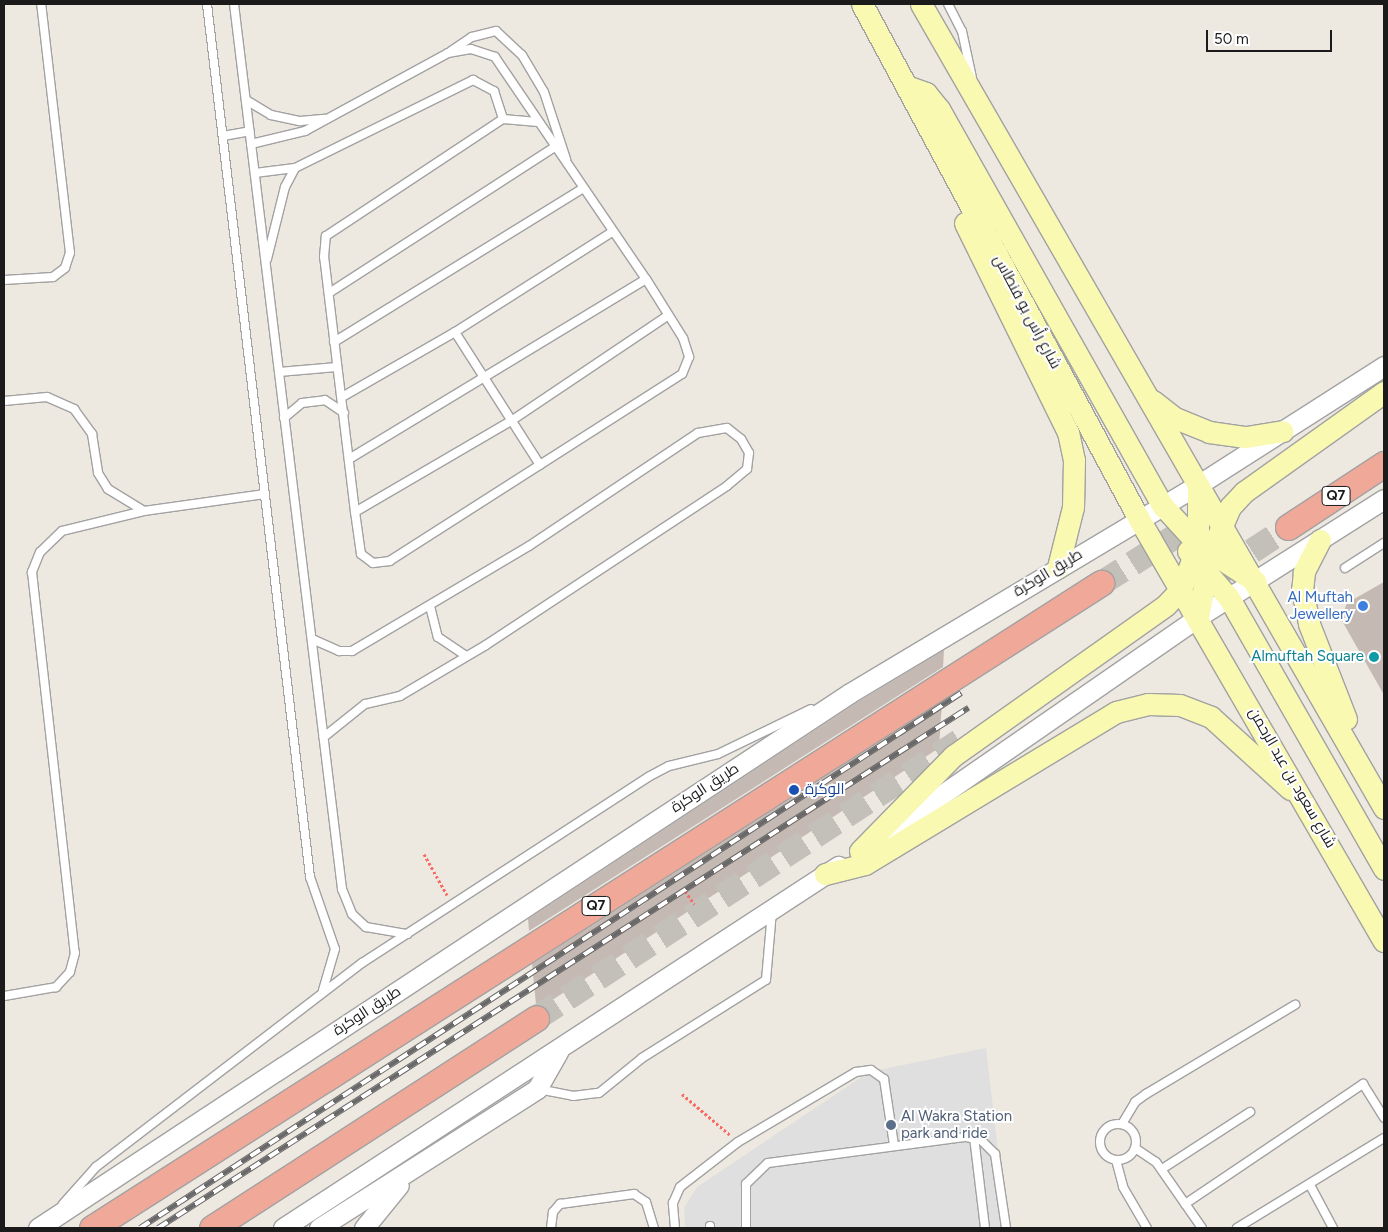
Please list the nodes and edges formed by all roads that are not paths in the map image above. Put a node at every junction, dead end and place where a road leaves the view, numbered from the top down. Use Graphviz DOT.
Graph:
graph roads {
  1 [pos="41,4"];
  2 [pos="207,4"];
  3 [pos="234,4"];
  4 [pos="862,4"];
  5 [pos="921,4"];
  6 [pos="948,4"];
  7 [pos="448,53"];
  8 [pos="906,86"];
  9 [pos="972,93"];
  10 [pos="246,100"];
  11 [pos="329,118"];
  12 [pos="503,119"];
  13 [pos="538,122"];
  14 [pos="250,131"];
  15 [pos="223,136"];
  16 [pos="251,144"];
  17 [pos="555,147"];
  18 [pos="295,168"];
  19 [pos="569,168"];
  20 [pos="255,173"];
  21 [pos="959,186"];
  22 [pos="583,188"];
  23 [pos="612,232"];
  24 [pos="266,264"];
  25 [pos="646,279"];
  26 [pos="4,280"];
  27 [pos="328,293"];
  28 [pos="667,316"];
  29 [pos="455,332"];
  30 [pos="334,342"];
  31 [pos="1384,366"];
  32 [pos="337,368"];
  33 [pos="280,372"];
  34 [pos="483,378"];
  35 [pos="1384,392"];
  36 [pos="1145,395"];
  37 [pos="342,397"];
  38 [pos="4,401"];
  39 [pos="344,413"];
  40 [pos="284,418"];
  41 [pos="511,420"];
  42 [pos="1283,431"];
  43 [pos="349,459"];
  44 [pos="1384,464"];
  45 [pos="540,465"];
  46 [pos="1198,485"];
  47 [pos="265,494"];
  48 [pos="1384,499"];
  49 [pos="1163,506"];
  50 [pos="144,511"];
  51 [pos="355,512"];
  52 [pos="1139,519"];
  53 [pos="1221,524"];
  54 [pos="1288,527"];
  55 [pos="1320,540"];
  56 [pos="1384,544"];
  57 [pos="1203,556"];
  58 [pos="1058,567"];
  59 [pos="1345,568"];
  60 [pos="1256,582"];
  61 [pos="1101,583"];
  62 [pos="1181,589"];
  63 [pos="1229,598"];
  64 [pos="430,606"];
  65 [pos="1198,617"];
  66 [pos="312,639"];
  67 [pos="466,656"];
  68 [pos="850,693"];
  69 [pos="324,737"];
  70 [pos="1373,789"];
  71 [pos="1308,806"];
  72 [pos="1384,808"];
  73 [pos="860,851"];
  74 [pos="1384,869"];
  75 [pos="826,874"];
  76 [pos="772,909"];
  77 [pos="407,934"];
  78 [pos="1384,941"];
  79 [pos="323,990"];
  80 [pos="4,996"];
  81 [pos="1296,1005"];
  82 [pos="536,1018"];
  83 [pos="561,1048"];
  84 [pos="537,1089"];
  85 [pos="1250,1112"];
  86 [pos="1384,1118"];
  87 [pos="1122,1124"];
  88 [pos="974,1137"];
  89 [pos="1384,1138"];
  90 [pos="894,1146"];
  91 [pos="1135,1148"];
  92 [pos="1116,1160"];
  93 [pos="421,1162"];
  94 [pos="1162,1169"];
  95 [pos="1310,1185"];
  96 [pos="1185,1204"];
  97 [pos="40,1227"];
  98 [pos="92,1228"];
  99 [pos="212,1228"];
  100 [pos="283,1228"];
  101 [pos="319,1228"];
  102 [pos="364,1228"];
  103 [pos="551,1228"];
  104 [pos="654,1228"];
  105 [pos="675,1228"];
  106 [pos="746,1228"];
  107 [pos="985,1228"];
  108 [pos="1006,1228"];
  109 [pos="1147,1228"];
  110 [pos="1202,1228"];
  111 [pos="1237,1228"];
  112 [pos="1333,1228"];
  1 -- 26 [label="lane"];
  2 -- 15 [label="lane"];
  3 -- 10 [label="lane"];
  4 -- 8 [label="main road, شارع رأس بو فنطاس"];
  5 -- 9 [label="main road"];
  6 -- 9 [label="lane"];
  7 -- 11 [label="lane"];
  7 -- 13 [label="lane"];
  7 -- 19 [label="lane"];
  8 -- 21 [label="main road, شارع رأس بو فنطاس"];
  8 -- 49 [label="main road"];
  9 -- 36 [label="main road"];
  10 -- 11 [label="lane"];
  10 -- 14 [label="lane"];
  11 -- 16 [label="lane"];
  12 -- 13 [label="lane"];
  12 -- 18 [label="lane"];
  12 -- 27 [label="lane"];
  13 -- 17 [label="lane"];
  14 -- 15 [label="lane"];
  14 -- 16 [label="lane"];
  15 -- 47 [label="lane"];
  16 -- 20 [label="lane"];
  17 -- 19 [label="lane"];
  17 -- 27 [label="lane"];
  18 -- 20 [label="lane"];
  18 -- 24 [label="lane"];
  19 -- 22 [label="lane"];
  20 -- 24 [label="lane"];
  21 -- 52 [label="main road, شارع رأس بو فنطاس"];
  21 -- 58 [label="main road"];
  22 -- 23 [label="lane"];
  22 -- 30 [label="lane"];
  23 -- 25 [label="lane"];
  23 -- 29 [label="lane"];
  24 -- 33 [label="lane"];
  25 -- 28 [label="lane"];
  25 -- 34 [label="lane"];
  27 -- 30 [label="lane"];
  28 -- 41 [label="lane"];
  28 -- 45 [label="lane"];
  29 -- 34 [label="lane"];
  29 -- 37 [label="lane"];
  30 -- 32 [label="lane"];
  31 -- 42 [label="street, طريق الوكرة"];
  32 -- 33 [label="lane"];
  32 -- 37 [label="lane"];
  33 -- 40 [label="lane"];
  34 -- 41 [label="lane"];
  34 -- 43 [label="lane"];
  35 -- 53 [label="main road"];
  36 -- 42 [label="main road"];
  36 -- 46 [label="main road"];
  37 -- 39 [label="lane"];
  38 -- 50 [label="lane"];
  39 -- 40 [label="lane"];
  39 -- 43 [label="lane"];
  40 -- 66 [label="lane"];
  41 -- 45 [label="lane"];
  41 -- 51 [label="lane"];
  42 -- 46 [label="street, طريق الوكرة"];
  43 -- 51 [label="lane"];
  44 -- 54 [label="highway, Q7"];
  45 -- 51 [label="lane"];
  46 -- 49 [label="street, طريق الوكرة"];
  46 -- 53 [label="main road"];
  46 -- 57 [label="main road"];
  47 -- 50 [label="lane"];
  47 -- 79 [label="lane"];
  48 -- 55 [label="street"];
  49 -- 52 [label="street, طريق الوكرة"];
  49 -- 57 [label="main road"];
  50 -- 80 [label="lane"];
  52 -- 57 [label="main road"];
  52 -- 58 [label="street, طريق الوكرة"];
  52 -- 62 [label="main road, شارع رأس بو فنطاس"];
  53 -- 57 [label="main road"];
  53 -- 60 [label="main road"];
  55 -- 60 [label="street"];
  55 -- 70 [label="main road"];
  56 -- 59 [label="lane"];
  57 -- 60 [label="main road"];
  57 -- 62 [label="main road"];
  57 -- 63 [label="main road"];
  57 -- 65 [label="main road"];
  58 -- 68 [label="street, طريق الوكرة"];
  60 -- 63 [label="street"];
  60 -- 70 [label="main road"];
  61 -- 98 [label="highway, Q7"];
  62 -- 65 [label="main road, شارع رأس بو فنطاس"];
  62 -- 73 [label="main road"];
  63 -- 65 [label="street"];
  63 -- 74 [label="main road"];
  64 -- 66 [label="lane"];
  64 -- 67 [label="lane"];
  64 -- 67 [label="lane"];
  65 -- 71 [label="main road, شارع سعود بن عبد الرحمن"];
  65 -- 73 [label="street"];
  66 -- 69 [label="lane"];
  67 -- 69 [label="lane"];
  68 -- 77 [label="lane"];
  68 -- 97 [label="street, طريق الوكرة"];
  69 -- 77 [label="lane"];
  70 -- 72 [label="main road"];
  71 -- 75 [label="main road"];
  71 -- 78 [label="main road, شارع سعود بن عبد الرحمن"];
  73 -- 75 [label="street"];
  75 -- 76 [label="street"];
  76 -- 83 [label="street"];
  76 -- 84 [label="lane"];
  77 -- 79 [label="lane"];
  79 -- 97 [label="lane"];
  81 -- 87 [label="lane"];
  82 -- 99 [label="highway"];
  83 -- 84 [label="street"];
  83 -- 100 [label="street"];
  84 -- 93 [label="street"];
  85 -- 94 [label="lane"];
  86 -- 96 [label="lane"];
  87 -- 91 [label="lane"];
  87 -- 92 [label="lane"];
  88 -- 90 [label="lane"];
  88 -- 107 [label="lane"];
  88 -- 108 [label="lane"];
  89 -- 95 [label="lane"];
  90 -- 105 [label="lane"];
  90 -- 106 [label="lane"];
  91 -- 92 [label="lane"];
  91 -- 94 [label="lane"];
  92 -- 109 [label="lane"];
  93 -- 101 [label="street"];
  93 -- 102 [label="street"];
  94 -- 96 [label="lane"];
  95 -- 111 [label="lane"];
  95 -- 112 [label="lane"];
  96 -- 110 [label="lane"];
  103 -- 104 [label="lane"];
}
